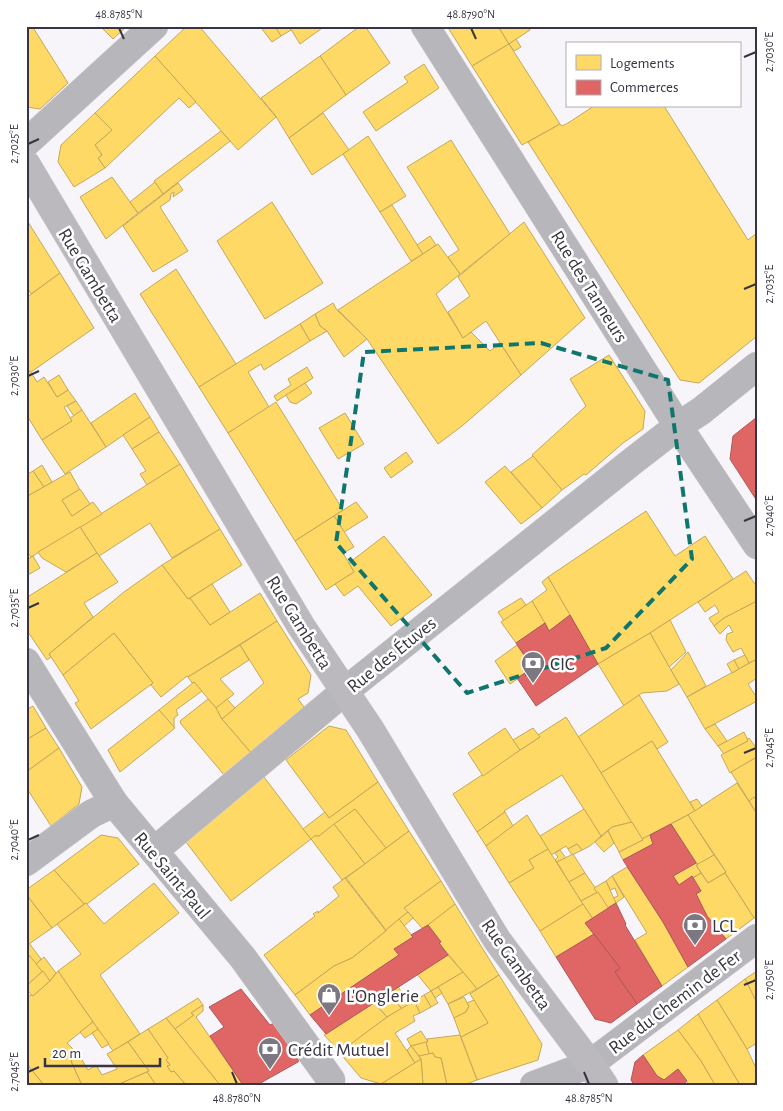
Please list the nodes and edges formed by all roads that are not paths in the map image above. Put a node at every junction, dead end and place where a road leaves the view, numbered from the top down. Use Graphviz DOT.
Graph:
graph roads {
  1 [pos="154,26"];
  2 [pos="424,26"];
  3 [pos="26,143"];
  4 [pos="26,164"];
  5 [pos="757,366"];
  6 [pos="678,426"];
  7 [pos="757,544"];
  8 [pos="26,662"];
  9 [pos="345,691"];
  10 [pos="114,804"];
  11 [pos="154,851"];
  12 [pos="26,862"];
  13 [pos="757,938"];
  14 [pos="596,1072"];
  15 [pos="331,1083"];
  16 [pos="534,1085"];
  1 -- 3 [label="street"];
  2 -- 6 [label="street, Rue des Tanneurs"];
  4 -- 9 [label="main road, Rue Gambetta"];
  5 -- 6 [label="street, Rue des Étuves"];
  6 -- 7 [label="street, Rue des Tanneurs"];
  6 -- 9 [label="street, Rue des Étuves"];
  8 -- 10 [label="street, Rue Saint-Paul"];
  9 -- 11 [label="street, Rue des Étuves"];
  9 -- 14 [label="main road, Rue Gambetta"];
  10 -- 11 [label="street, Rue Saint-Paul"];
  10 -- 12 [label="street"];
  11 -- 15 [label="street, Rue Saint-Paul"];
  13 -- 14 [label="street, Rue du Chemin de Fer"];
  14 -- 16 [label="street, Rue du Chemin de Fer"];
}
